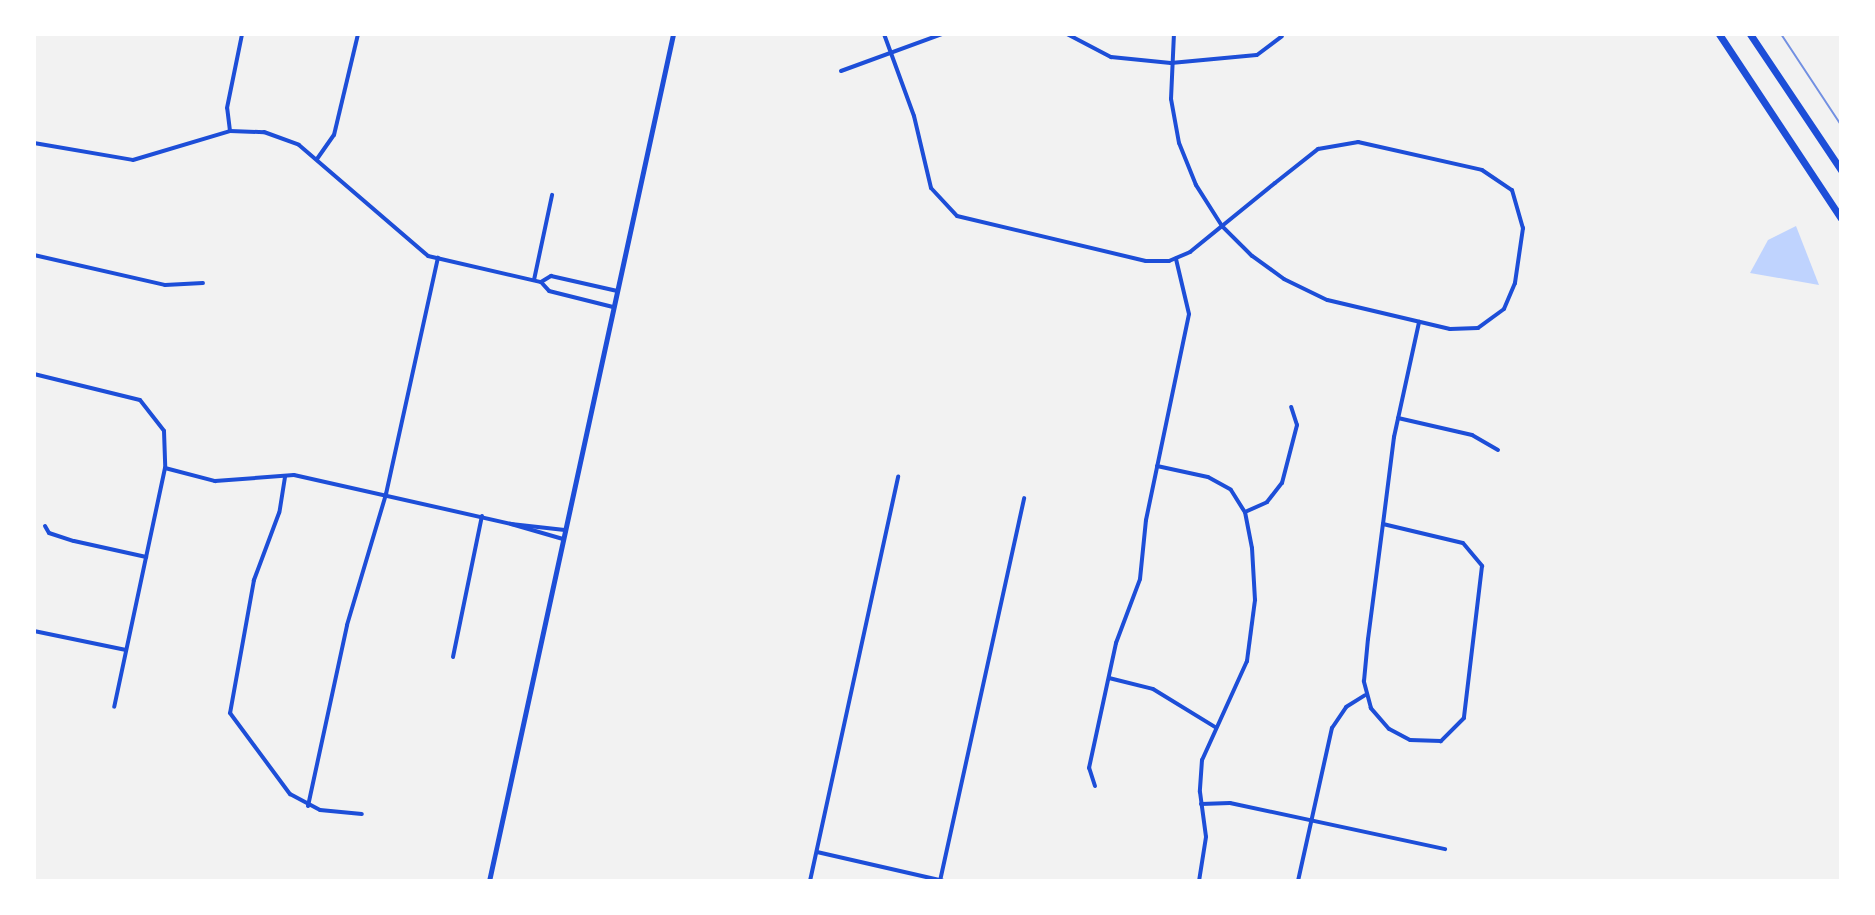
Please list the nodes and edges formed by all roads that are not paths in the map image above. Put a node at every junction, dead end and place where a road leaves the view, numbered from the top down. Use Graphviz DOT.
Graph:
graph roads {
  1 [pos="242,34"];
  2 [pos="358,34"];
  3 [pos="673,34"];
  4 [pos="884,34"];
  5 [pos="942,34"];
  6 [pos="1067,34"];
  7 [pos="1174,34"];
  8 [pos="1719,34"];
  9 [pos="1750,34"];
  10 [pos="1282,36"];
  11 [pos="891,53"];
  12 [pos="1171,63"];
  13 [pos="841,71"];
  14 [pos="230,131"];
  15 [pos="34,143"];
  16 [pos="317,159"];
  17 [pos="1841,170"];
  18 [pos="552,195"];
  19 [pos="1841,218"];
  20 [pos="1222,226"];
  21 [pos="34,255"];
  22 [pos="438,258"];
  23 [pos="1176,259"];
  24 [pos="534,280"];
  25 [pos="541,282"];
  26 [pos="203,283"];
  27 [pos="617,291"];
  28 [pos="613,307"];
  29 [pos="1419,322"];
  30 [pos="34,374"];
  31 [pos="1291,407"];
  32 [pos="1398,418"];
  33 [pos="1498,450"];
  34 [pos="1157,466"];
  35 [pos="165,468"];
  36 [pos="898,476"];
  37 [pos="285,477"];
  38 [pos="386,494"];
  39 [pos="1024,498"];
  40 [pos="1245,512"];
  41 [pos="482,516"];
  42 [pos="511,524"];
  43 [pos="1383,524"];
  44 [pos="45,526"];
  45 [pos="565,530"];
  46 [pos="563,539"];
  47 [pos="146,557"];
  48 [pos="34,631"];
  49 [pos="126,650"];
  50 [pos="453,657"];
  51 [pos="1109,678"];
  52 [pos="1365,695"];
  53 [pos="114,707"];
  54 [pos="1215,727"];
  55 [pos="1095,786"];
  56 [pos="1201,804"];
  57 [pos="308,806"];
  58 [pos="362,814"];
  59 [pos="1311,820"];
  60 [pos="1445,849"];
  61 [pos="816,851"];
  62 [pos="489,881"];
  63 [pos="810,881"];
  64 [pos="941,881"];
  65 [pos="1199,881"];
  66 [pos="1298,881"];
  1 -- 14 [label="street"];
  2 -- 16 [label="street"];
  3 -- 27 [label="street"];
  4 -- 11 [label="street"];
  5 -- 11 [label="street"];
  6 -- 12 [label="street"];
  7 -- 12 [label="street"];
  8 -- 19 [label="main road"];
  9 -- 17 [label="main road"];
  10 -- 12 [label="street"];
  11 -- 13 [label="street"];
  11 -- 23 [label="street"];
  12 -- 20 [label="street"];
  14 -- 15 [label="street"];
  14 -- 16 [label="street"];
  16 -- 22 [label="street"];
  18 -- 24 [label="street"];
  20 -- 23 [label="street"];
  20 -- 29 [label="street"];
  20 -- 29 [label="street"];
  21 -- 26 [label="street"];
  22 -- 24 [label="street"];
  22 -- 38 [label="street"];
  23 -- 34 [label="street"];
  24 -- 25 [label="street"];
  25 -- 27 [label="street"];
  25 -- 28 [label="street"];
  27 -- 28 [label="street"];
  28 -- 45 [label="street"];
  29 -- 32 [label="street"];
  30 -- 35 [label="street"];
  31 -- 40 [label="street"];
  32 -- 33 [label="street"];
  32 -- 43 [label="street"];
  34 -- 40 [label="street"];
  34 -- 51 [label="street"];
  35 -- 37 [label="street"];
  35 -- 47 [label="street"];
  36 -- 61 [label="street"];
  37 -- 38 [label="street"];
  37 -- 57 [label="street"];
  38 -- 41 [label="street"];
  38 -- 57 [label="street"];
  39 -- 64 [label="street"];
  40 -- 54 [label="street"];
  41 -- 42 [label="street"];
  41 -- 50 [label="street"];
  42 -- 45 [label="street"];
  42 -- 46 [label="street"];
  43 -- 52 [label="street"];
  43 -- 52 [label="street"];
  44 -- 47 [label="street"];
  45 -- 46 [label="street"];
  46 -- 62 [label="street"];
  47 -- 49 [label="street"];
  48 -- 49 [label="street"];
  49 -- 53 [label="street"];
  51 -- 54 [label="street"];
  51 -- 55 [label="street"];
  52 -- 59 [label="street"];
  54 -- 56 [label="street"];
  56 -- 59 [label="street"];
  56 -- 65 [label="street"];
  57 -- 58 [label="street"];
  59 -- 60 [label="street"];
  59 -- 66 [label="street"];
  61 -- 63 [label="street"];
  61 -- 64 [label="street"];
}
